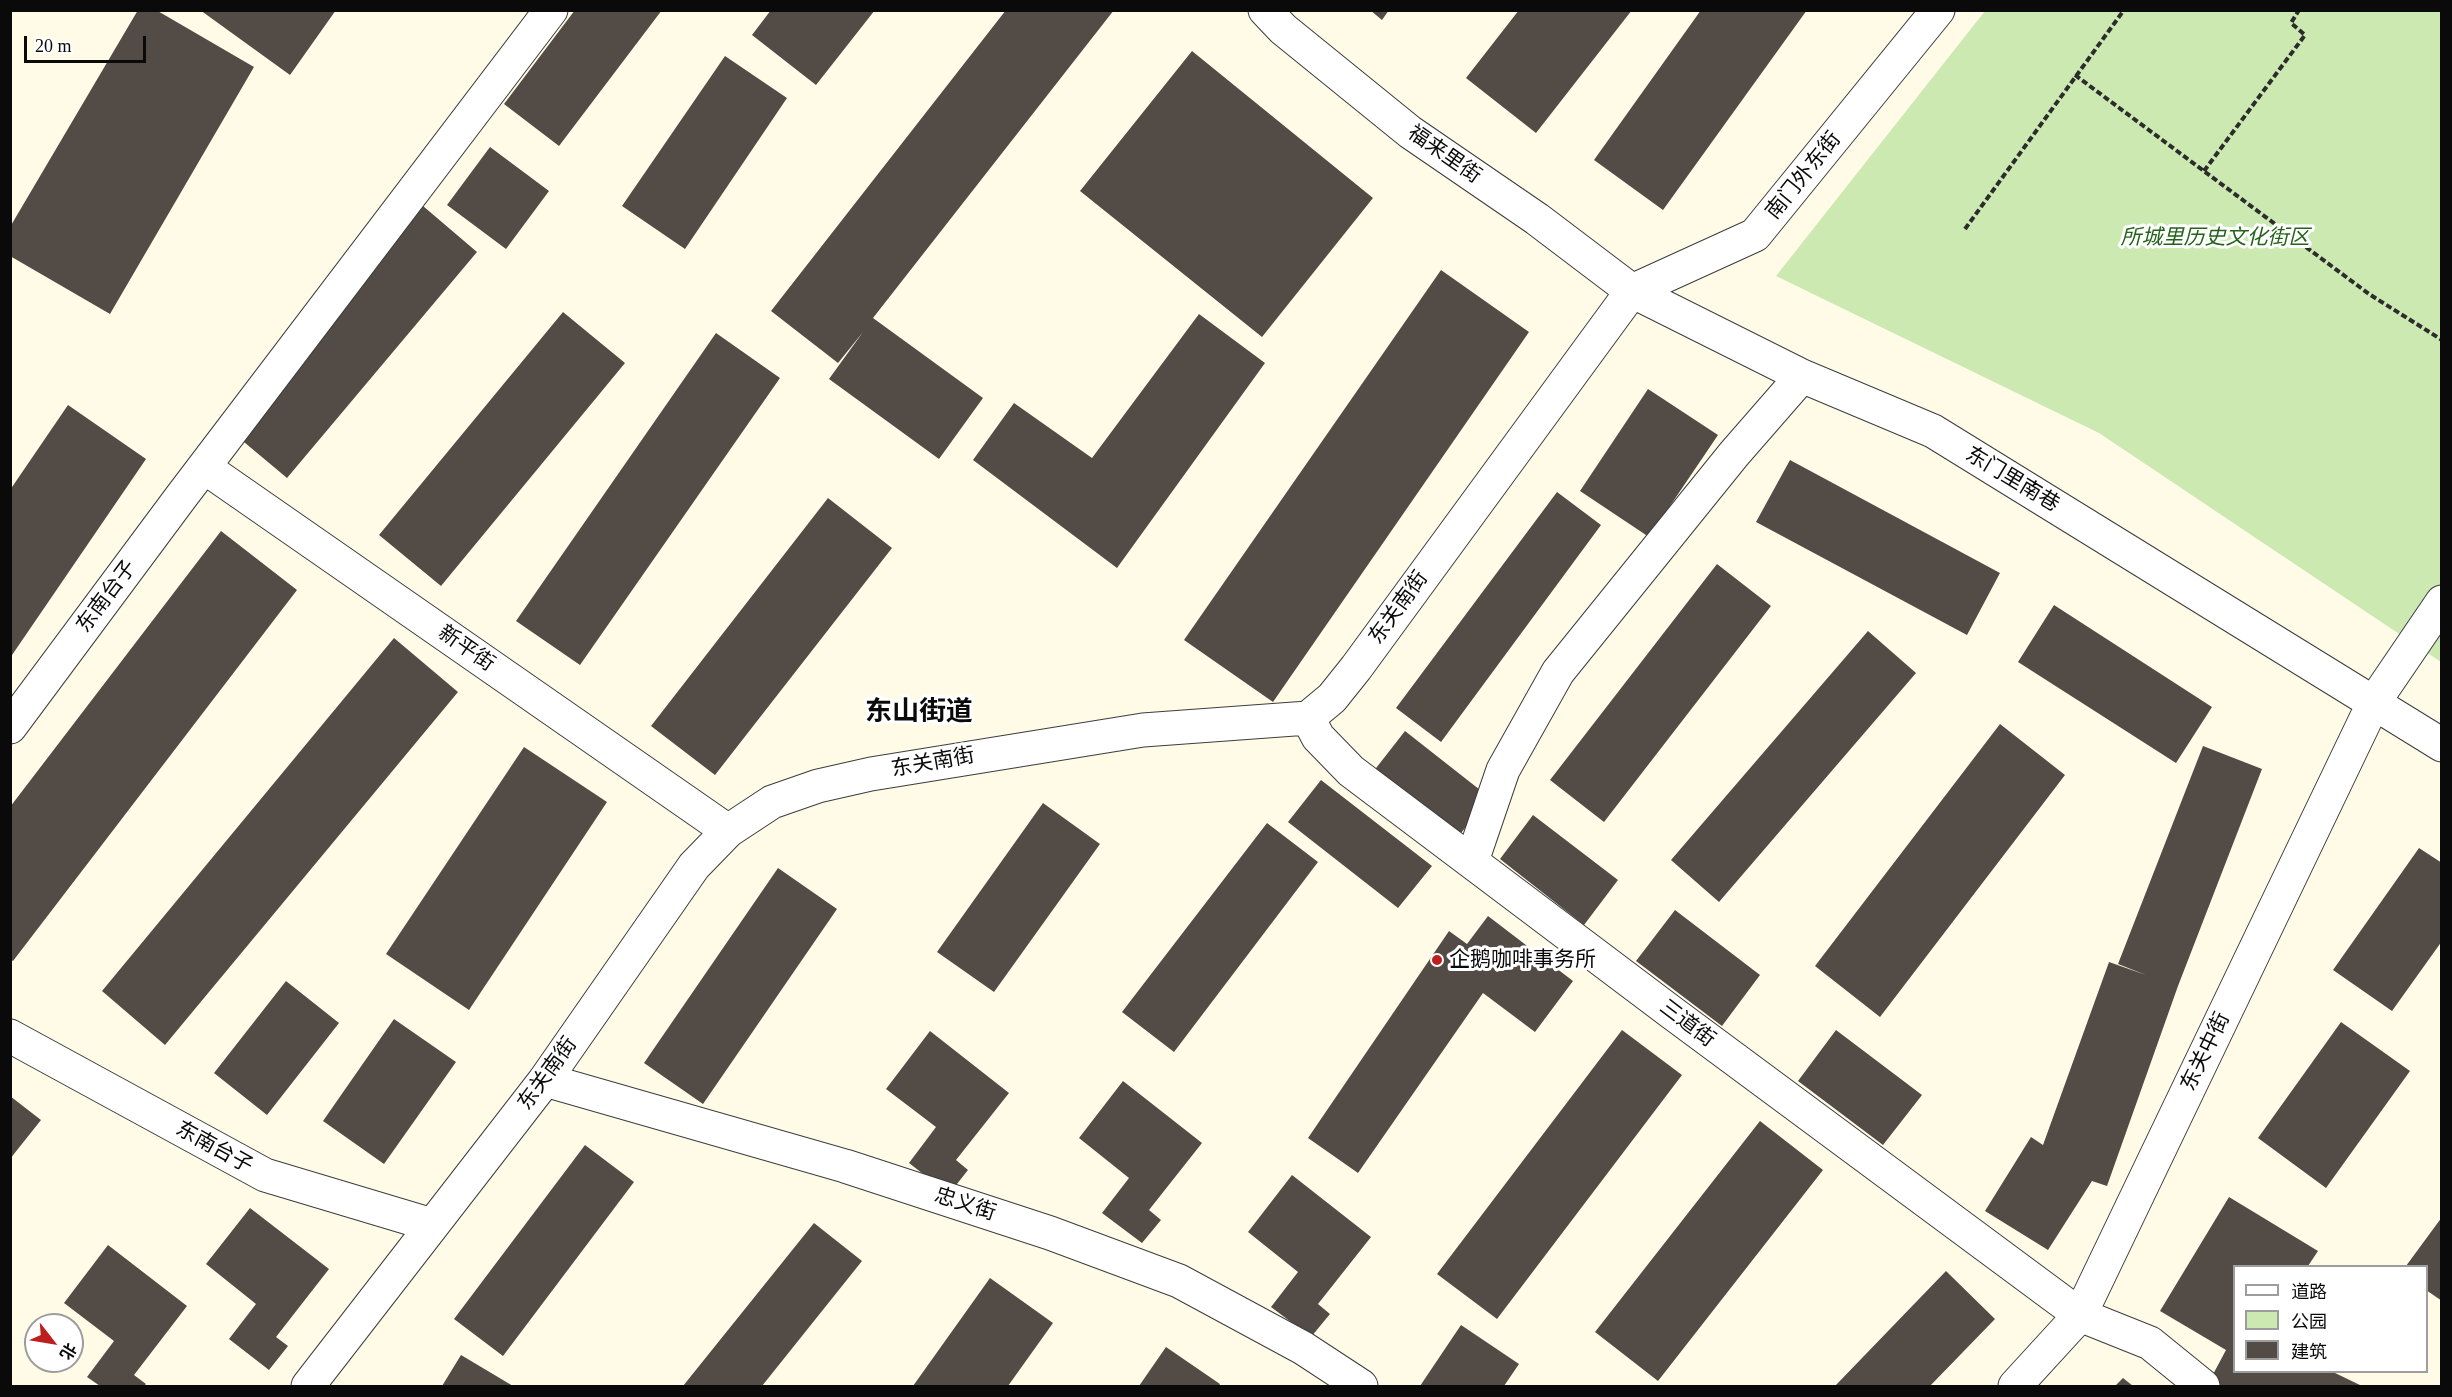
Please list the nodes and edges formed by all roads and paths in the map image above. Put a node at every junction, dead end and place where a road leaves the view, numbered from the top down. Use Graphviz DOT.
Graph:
graph roads {
  1 [pos="551,10"];
  2 [pos="1264,10"];
  3 [pos="1938,10"];
  4 [pos="2124,10"];
  5 [pos="2300,10"];
  6 [pos="2075,75"];
  7 [pos="2204,171"];
  8 [pos="1965,230"];
  9 [pos="1632,291"];
  10 [pos="2442,340"];
  11 [pos="1802,376"];
  12 [pos="204,467"];
  13 [pos="2442,602"];
  14 [pos="2374,702"];
  15 [pos="1308,718"];
  16 [pos="10,727"];
  17 [pos="2442,746"];
  18 [pos="728,831"];
  19 [pos="1472,861"];
  20 [pos="10,1036"];
  21 [pos="545,1080"];
  22 [pos="432,1225"];
  23 [pos="2080,1315"];
  24 [pos="308,1386"];
  25 [pos="1361,1386"];
  26 [pos="2015,1386"];
  27 [pos="2203,1386"];
  1 -- 12 [label="street, 东南台子"];
  2 -- 9 [label="street, 福来里街"];
  3 -- 9 [label="street, 南门外东街"];
  4 -- 6 [label="path"];
  5 -- 7 [label="path"];
  6 -- 7 [label="path"];
  6 -- 8 [label="path"];
  7 -- 10 [label="path"];
  9 -- 11 [label="street, 东门里南巷"];
  9 -- 15 [label="street, 东关南街"];
  11 -- 14 [label="street, 东门里南巷"];
  11 -- 19 [label="street"];
  12 -- 16 [label="street, 东南台子"];
  12 -- 18 [label="street, 新平街"];
  13 -- 14 [label="street, 东关中街"];
  14 -- 17 [label="street, 东门里南巷"];
  14 -- 23 [label="street, 东关中街"];
  15 -- 18 [label="street, 东关南街"];
  15 -- 19 [label="street, 三道街"];
  18 -- 21 [label="street, 东关南街"];
  19 -- 23 [label="street, 三道街"];
  20 -- 22 [label="street, 东南台子"];
  21 -- 22 [label="street, 东关南街"];
  21 -- 25 [label="street, 忠义街"];
  22 -- 24 [label="street, 东关南街"];
  23 -- 26 [label="street, 东关中街"];
  23 -- 27 [label="street, 三道街"];
}
